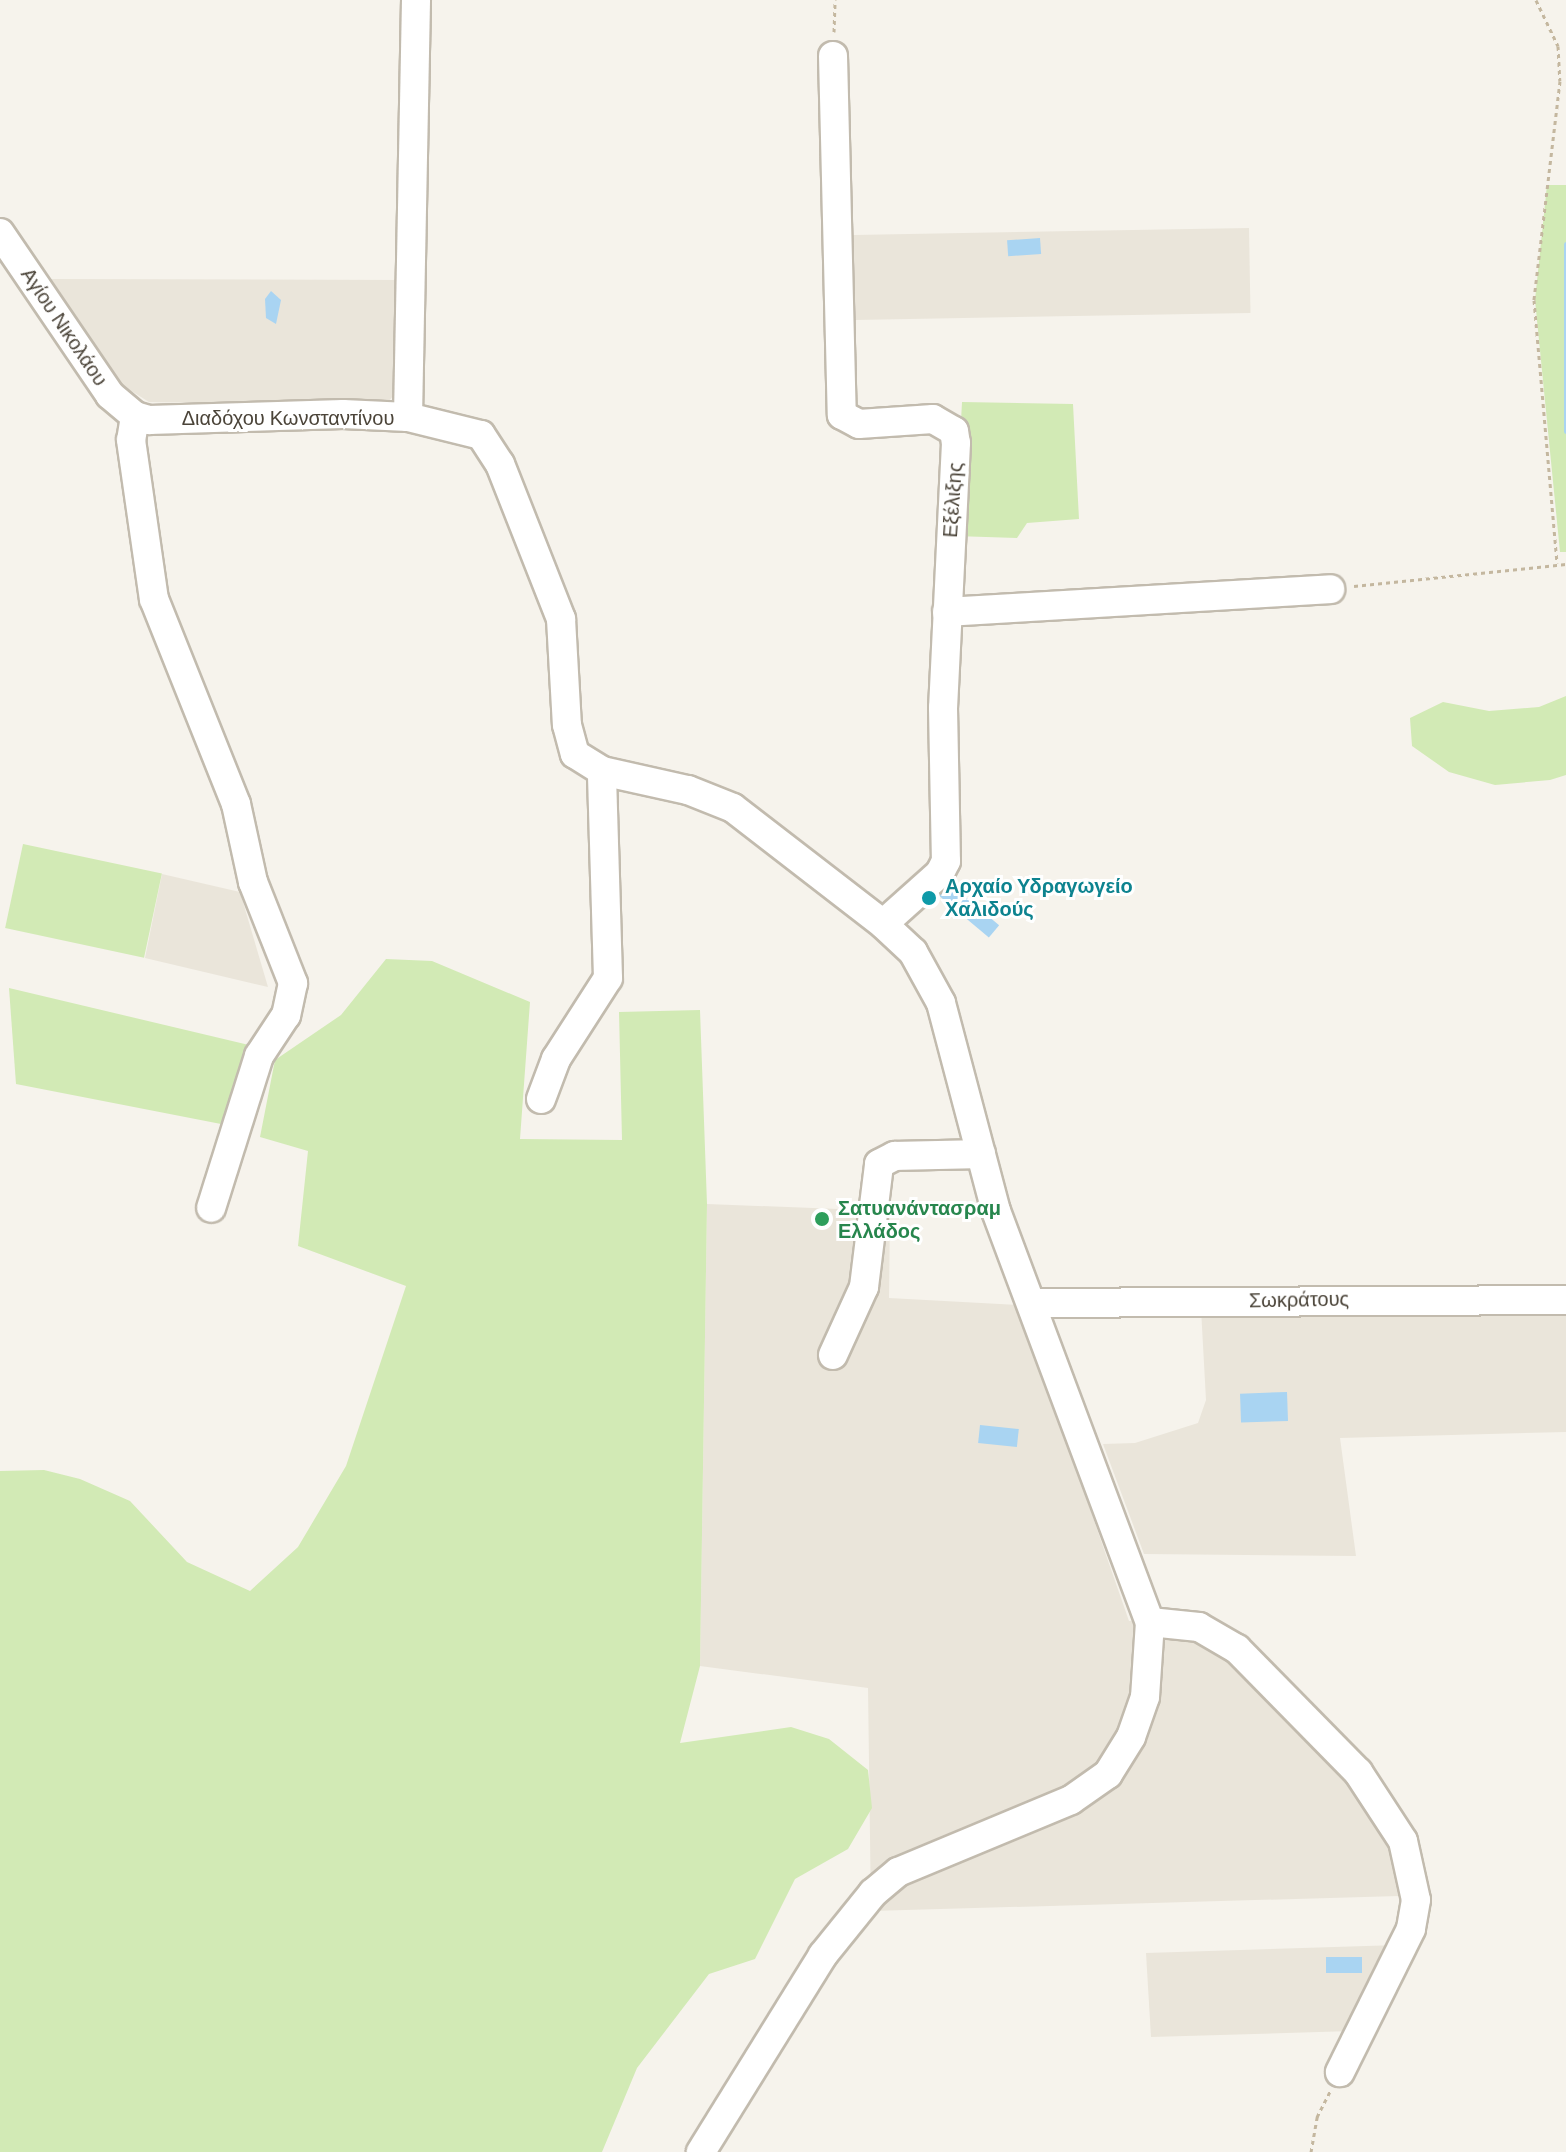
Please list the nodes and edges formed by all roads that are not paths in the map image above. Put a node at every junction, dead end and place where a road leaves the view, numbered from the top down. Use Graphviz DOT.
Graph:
graph roads {
  1 [pos="416,0"];
  2 [pos="833,56"];
  3 [pos="0,233"];
  4 [pos="135,416"];
  5 [pos="408,417"];
  6 [pos="1330,589"];
  7 [pos="947,612"];
  8 [pos="602,771"];
  9 [pos="883,924"];
  10 [pos="541,1099"];
  11 [pos="981,1154"];
  12 [pos="211,1208"];
  13 [pos="1566,1300"];
  14 [pos="1032,1303"];
  15 [pos="833,1355"];
  16 [pos="1150,1622"];
  17 [pos="1340,2072"];
  18 [pos="701,2152"];
  1 -- 5 [label="street"];
  2 -- 7 [label="street, Εξέλιξης"];
  3 -- 4 [label="street, Αγίου Νικολάου"];
  4 -- 5 [label="street, Διαδόχου Κωνσταντίνου"];
  4 -- 12 [label="street"];
  5 -- 8 [label="street, Διαδόχου Κωνσταντίνου"];
  6 -- 7 [label="street"];
  7 -- 9 [label="street, Εξέλιξης"];
  8 -- 9 [label="street, Διαδόχου Κωνσταντίνου"];
  8 -- 10 [label="street"];
  9 -- 11 [label="street, Διαδόχου Κωνσταντίνου"];
  11 -- 14 [label="street, Διαδόχου Κωνσταντίνου"];
  11 -- 15 [label="street"];
  13 -- 14 [label="street, Σωκράτους"];
  14 -- 16 [label="street, Διαδόχου Κωνσταντίνου"];
  16 -- 17 [label="street"];
  16 -- 18 [label="street"];
}
